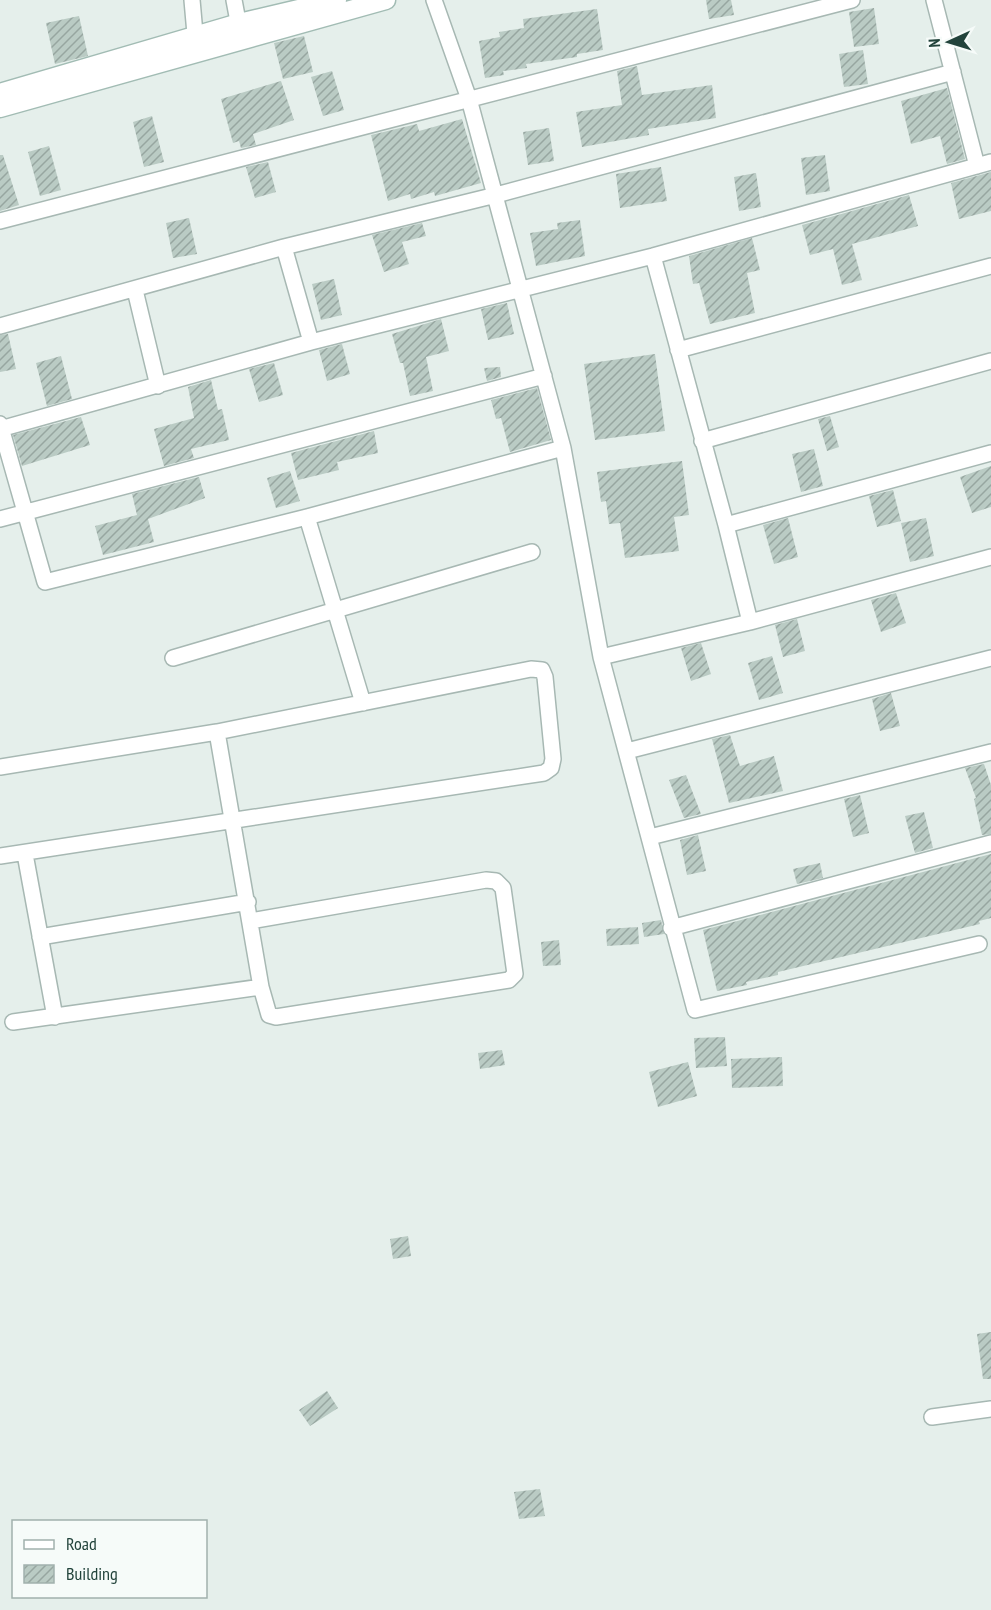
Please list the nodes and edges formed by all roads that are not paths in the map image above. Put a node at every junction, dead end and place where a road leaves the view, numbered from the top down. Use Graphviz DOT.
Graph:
graph roads {
  1 [pos="192,0"];
  2 [pos="234,0"];
  3 [pos="337,0"];
  4 [pos="386,0"];
  5 [pos="434,0"];
  6 [pos="852,0"];
  7 [pos="934,0"];
  8 [pos="239,23"];
  9 [pos="242,42"];
  10 [pos="196,46"];
  11 [pos="953,72"];
  12 [pos="0,93"];
  13 [pos="469,99"];
  14 [pos="0,108"];
  15 [pos="984,164"];
  16 [pos="496,195"];
  17 [pos="0,221"];
  18 [pos="284,247"];
  19 [pos="653,256"];
  20 [pos="991,266"];
  21 [pos="135,290"];
  22 [pos="522,291"];
  23 [pos="0,326"];
  24 [pos="311,342"];
  25 [pos="678,350"];
  26 [pos="991,362"];
  27 [pos="544,376"];
  28 [pos="158,386"];
  29 [pos="0,427"];
  30 [pos="702,441"];
  31 [pos="563,448"];
  32 [pos="991,453"];
  33 [pos="26,512"];
  34 [pos="307,517"];
  35 [pos="0,519"];
  36 [pos="726,525"];
  37 [pos="532,552"];
  38 [pos="991,557"];
  39 [pos="336,610"];
  40 [pos="750,622"];
  41 [pos="601,657"];
  42 [pos="172,658"];
  43 [pos="991,658"];
  44 [pos="363,703"];
  45 [pos="217,732"];
  46 [pos="627,751"];
  47 [pos="991,752"];
  48 [pos="0,767"];
  49 [pos="233,822"];
  50 [pos="650,837"];
  51 [pos="991,843"];
  52 [pos="25,854"];
  53 [pos="0,856"];
  54 [pos="248,902"];
  55 [pos="251,921"];
  56 [pos="671,928"];
  57 [pos="40,936"];
  58 [pos="979,944"];
  59 [pos="261,987"];
  60 [pos="55,1017"];
  61 [pos="13,1022"];
  62 [pos="991,1409"];
  63 [pos="932,1417"];
  1 -- 10 [label="street"];
  2 -- 8 [label="street"];
  3 -- 8 [label="street"];
  4 -- 9 [label="street"];
  5 -- 13 [label="street"];
  6 -- 13 [label="street"];
  7 -- 11 [label="street"];
  8 -- 9 [label="street"];
  8 -- 10 [label="street"];
  9 -- 10 [label="street"];
  10 -- 12 [label="street"];
  10 -- 14 [label="street"];
  11 -- 15 [label="street"];
  11 -- 16 [label="street"];
  13 -- 16 [label="street"];
  13 -- 17 [label="street"];
  15 -- 19 [label="street"];
  16 -- 18 [label="street"];
  16 -- 22 [label="street"];
  18 -- 21 [label="street"];
  18 -- 24 [label="street"];
  19 -- 22 [label="street"];
  19 -- 25 [label="street"];
  20 -- 25 [label="street"];
  21 -- 23 [label="street"];
  21 -- 28 [label="street"];
  22 -- 24 [label="street"];
  22 -- 27 [label="street"];
  24 -- 28 [label="street"];
  25 -- 30 [label="street"];
  26 -- 30 [label="street"];
  27 -- 31 [label="street"];
  27 -- 33 [label="street"];
  28 -- 29 [label="street"];
  29 -- 33 [label="street"];
  30 -- 36 [label="street"];
  31 -- 34 [label="street"];
  31 -- 41 [label="street"];
  32 -- 36 [label="street"];
  33 -- 34 [label="street"];
  33 -- 35 [label="street"];
  34 -- 39 [label="street"];
  36 -- 40 [label="street"];
  37 -- 39 [label="street"];
  38 -- 40 [label="street"];
  39 -- 42 [label="street"];
  39 -- 44 [label="street"];
  40 -- 41 [label="street"];
  41 -- 46 [label="street"];
  43 -- 46 [label="street"];
  44 -- 45 [label="street"];
  44 -- 49 [label="street"];
  45 -- 48 [label="street"];
  45 -- 49 [label="street"];
  46 -- 50 [label="street"];
  47 -- 50 [label="street"];
  49 -- 52 [label="street"];
  49 -- 54 [label="street"];
  50 -- 56 [label="street"];
  51 -- 56 [label="street"];
  52 -- 53 [label="street"];
  52 -- 57 [label="street"];
  54 -- 55 [label="street"];
  54 -- 57 [label="street"];
  55 -- 59 [label="street"];
  55 -- 59 [label="street"];
  56 -- 58 [label="street"];
  57 -- 60 [label="street"];
  59 -- 60 [label="street"];
  60 -- 61 [label="street"];
  62 -- 63 [label="street"];
}
